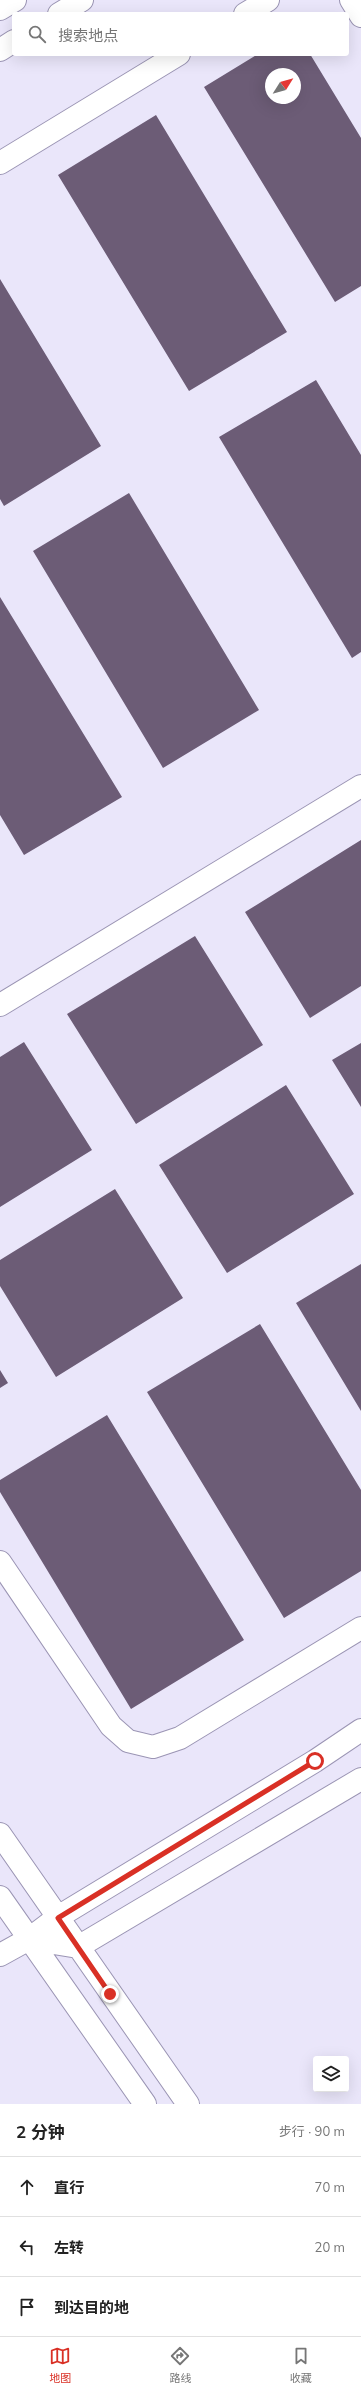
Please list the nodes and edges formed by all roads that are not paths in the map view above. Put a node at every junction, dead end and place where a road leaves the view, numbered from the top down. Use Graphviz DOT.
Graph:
graph roads {
  1 [pos="15,0"];
  2 [pos="82,0"];
  3 [pos="268,0"];
  4 [pos="352,0"];
  5 [pos="0,9"];
  6 [pos="62,12"];
  7 [pos="248,12"];
  8 [pos="361,16"];
  9 [pos="12,42"];
  10 [pos="0,50"];
  11 [pos="176,56"];
  12 [pos="0,163"];
  13 [pos="361,786"];
  14 [pos="0,1005"];
  15 [pos="0,1562"];
  16 [pos="361,1628"];
  17 [pos="361,1730"];
  18 [pos="361,1779"];
  19 [pos="0,1834"];
  20 [pos="0,1897"];
  21 [pos="58,1918"];
  22 [pos="29,1939"];
  23 [pos="78,1946"];
  24 [pos="0,1955"];
  25 [pos="145,2104"];
  26 [pos="188,2104"];
  1 -- 5 [label="street"];
  2 -- 6 [label="street"];
  3 -- 7 [label="street"];
  4 -- 8 [label="street"];
  9 -- 10 [label="street"];
  11 -- 12 [label="street"];
  13 -- 14 [label="street"];
  15 -- 16 [label="street"];
  17 -- 21 [label="street"];
  18 -- 23 [label="street"];
  19 -- 21 [label="street"];
  20 -- 22 [label="street"];
  21 -- 22 [label="street"];
  21 -- 23 [label="street"];
  22 -- 23 [label="street"];
  22 -- 24 [label="street"];
  22 -- 25 [label="street"];
  23 -- 26 [label="street"];
}
